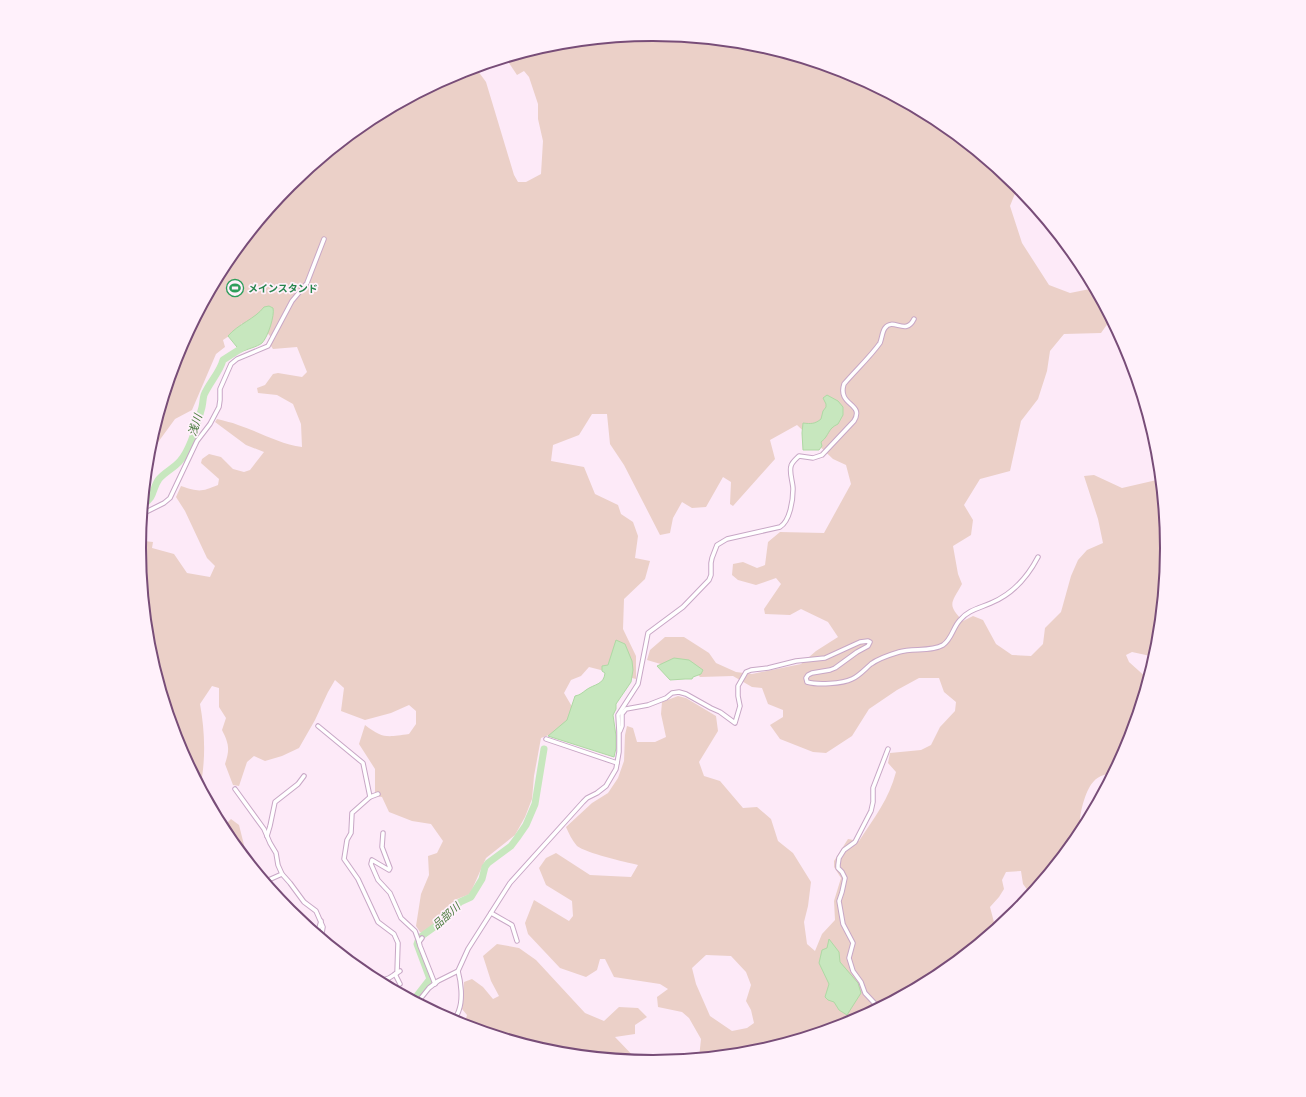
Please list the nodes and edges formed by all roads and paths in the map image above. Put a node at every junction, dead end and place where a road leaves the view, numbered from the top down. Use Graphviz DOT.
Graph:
graph roads {
  1 [pos="324,239"];
  2 [pos="914,319"];
  3 [pos="147,511"];
  4 [pos="1038,557"];
  5 [pos="318,726"];
  6 [pos="619,732"];
  7 [pos="546,739"];
  8 [pos="888,749"];
  9 [pos="617,763"];
  10 [pos="304,776"];
  11 [pos="235,789"];
  12 [pos="378,794"];
  13 [pos="370,797"];
  14 [pos="383,832"];
  15 [pos="267,836"];
  16 [pos="282,874"];
  17 [pos="269,880"];
  18 [pos="491,913"];
  19 [pos="321,921"];
  20 [pos="318,930"];
  21 [pos="322,933"];
  22 [pos="422,938"];
  23 [pos="517,941"];
  24 [pos="419,942"];
  25 [pos="458,971"];
  26 [pos="397,973"];
  27 [pos="385,979"];
  28 [pos="400,984"];
  29 [pos="435,984"];
  30 [pos="420,999"];
  31 [pos="874,1005"];
  32 [pos="456,1016"];
  1 -- 3 [label="street"];
  2 -- 6 [label="street"];
  4 -- 6 [label="street"];
  5 -- 13 [label="street"];
  6 -- 9 [label="street"];
  7 -- 9 [label="street"];
  8 -- 31 [label="street"];
  9 -- 18 [label="street"];
  10 -- 15 [label="street"];
  11 -- 15 [label="street"];
  12 -- 13 [label="street"];
  13 -- 26 [label="street"];
  14 -- 24 [label="street"];
  15 -- 16 [label="street"];
  16 -- 17 [label="street"];
  16 -- 19 [label="street"];
  18 -- 23 [label="street"];
  18 -- 25 [label="street"];
  19 -- 20 [label="street"];
  19 -- 21 [label="street"];
  22 -- 24 [label="street"];
  24 -- 29 [label="street"];
  25 -- 29 [label="street"];
  25 -- 32 [label="street"];
  26 -- 27 [label="street"];
  26 -- 28 [label="street"];
  29 -- 30 [label="street"];
}
